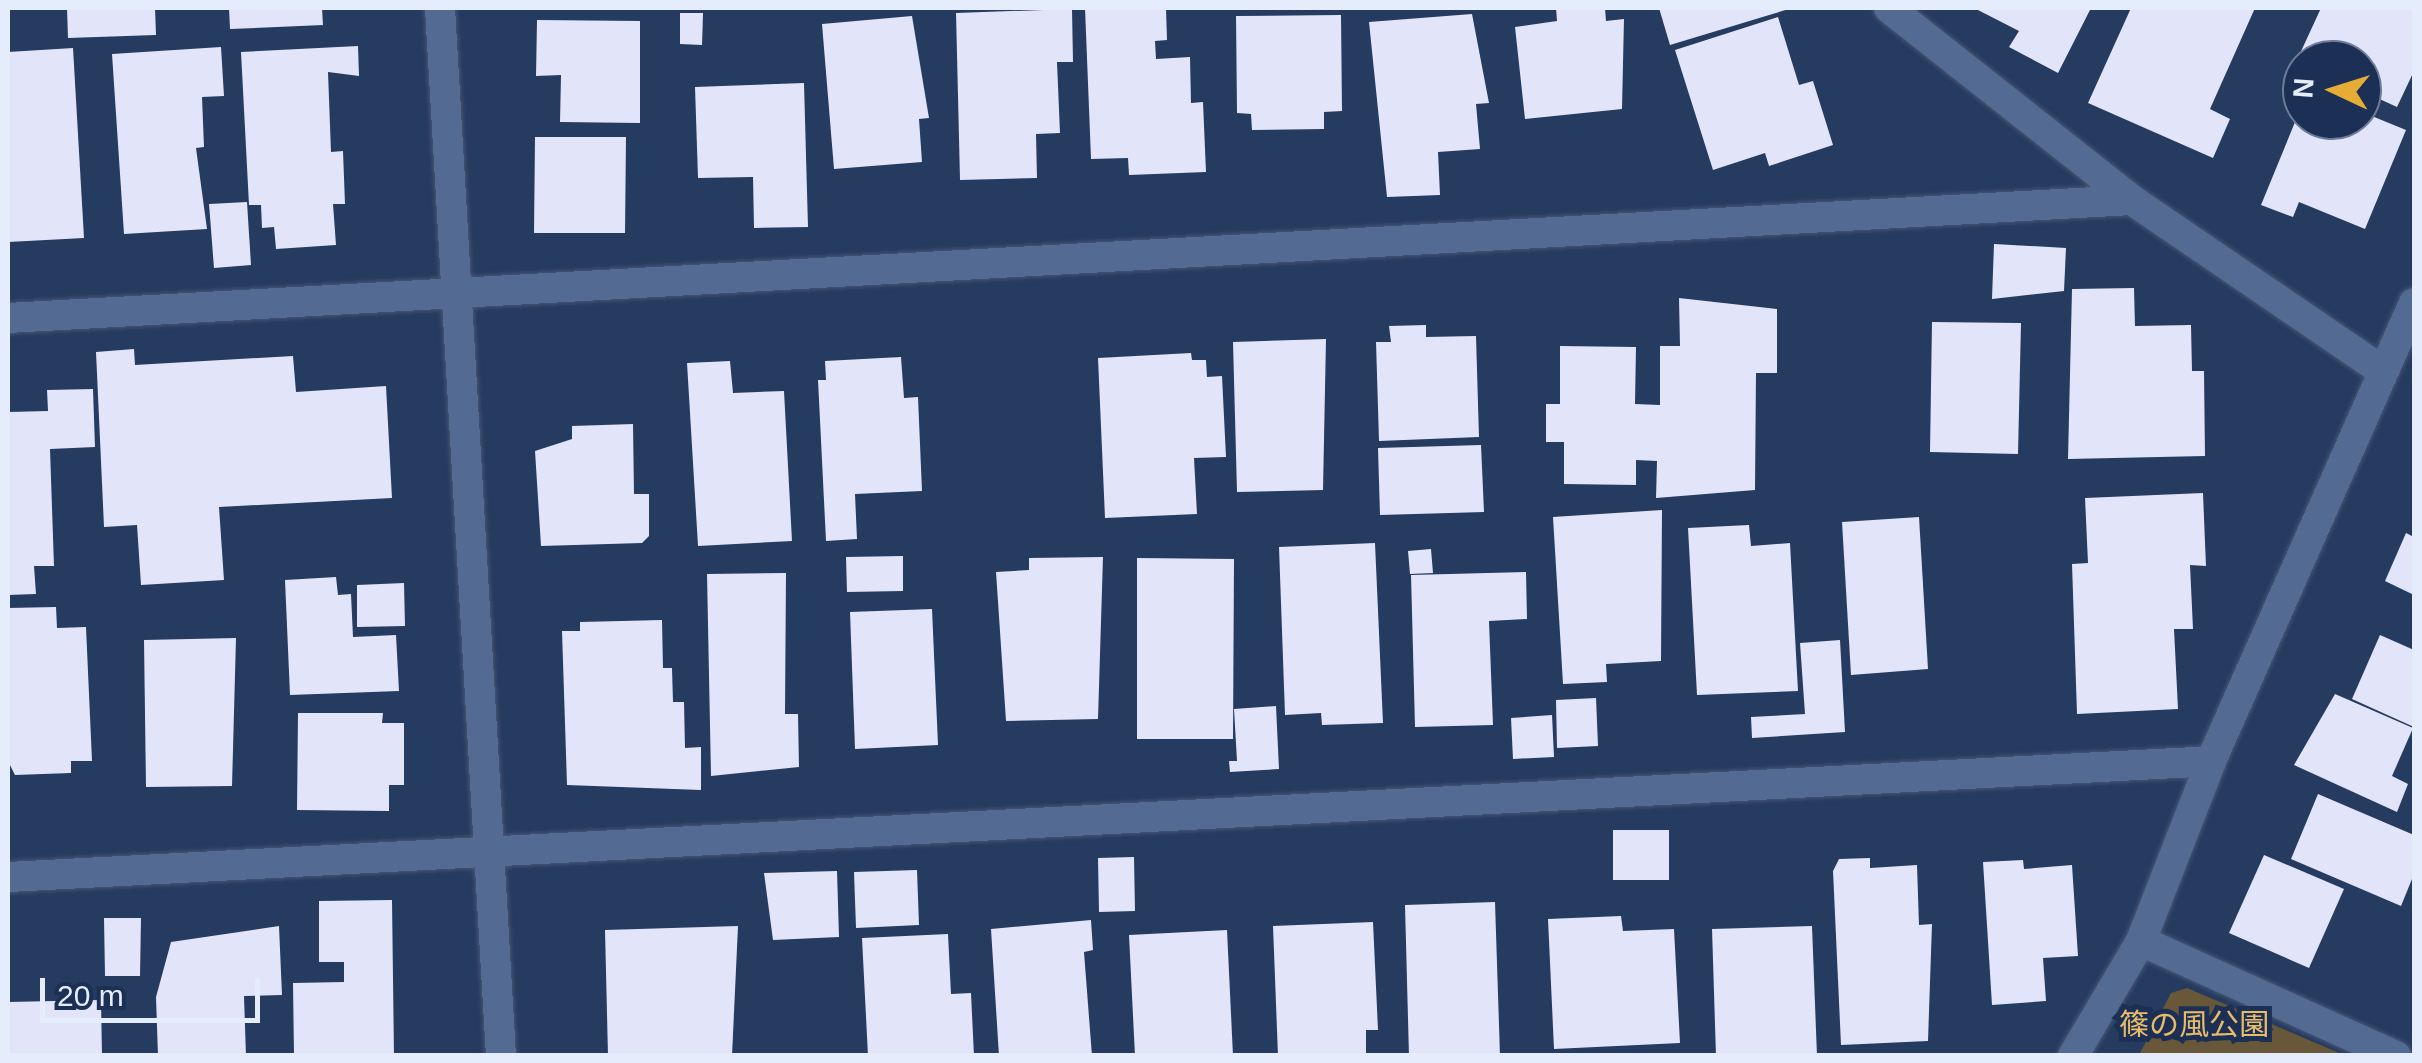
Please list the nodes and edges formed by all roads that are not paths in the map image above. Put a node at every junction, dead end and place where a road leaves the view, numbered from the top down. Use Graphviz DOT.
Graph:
graph roads {
  1 [pos="440,8"];
  2 [pos="1889,8"];
  3 [pos="2132,200"];
  4 [pos="459,296"];
  5 [pos="2414,303"];
  6 [pos="8,318"];
  7 [pos="2384,371"];
  8 [pos="2211,762"];
  9 [pos="490,849"];
  10 [pos="8,877"];
  11 [pos="2141,941"];
  12 [pos="501,1056"];
  13 [pos="2074,1056"];
  14 [pos="2396,1056"];
  1 -- 4 [label="street"];
  2 -- 3 [label="street"];
  3 -- 4 [label="street"];
  3 -- 7 [label="street"];
  4 -- 6 [label="street"];
  4 -- 9 [label="street"];
  5 -- 7 [label="street"];
  7 -- 8 [label="street"];
  8 -- 9 [label="street"];
  8 -- 11 [label="street"];
  9 -- 10 [label="street"];
  9 -- 12 [label="street"];
  11 -- 13 [label="street"];
  11 -- 14 [label="street"];
}
